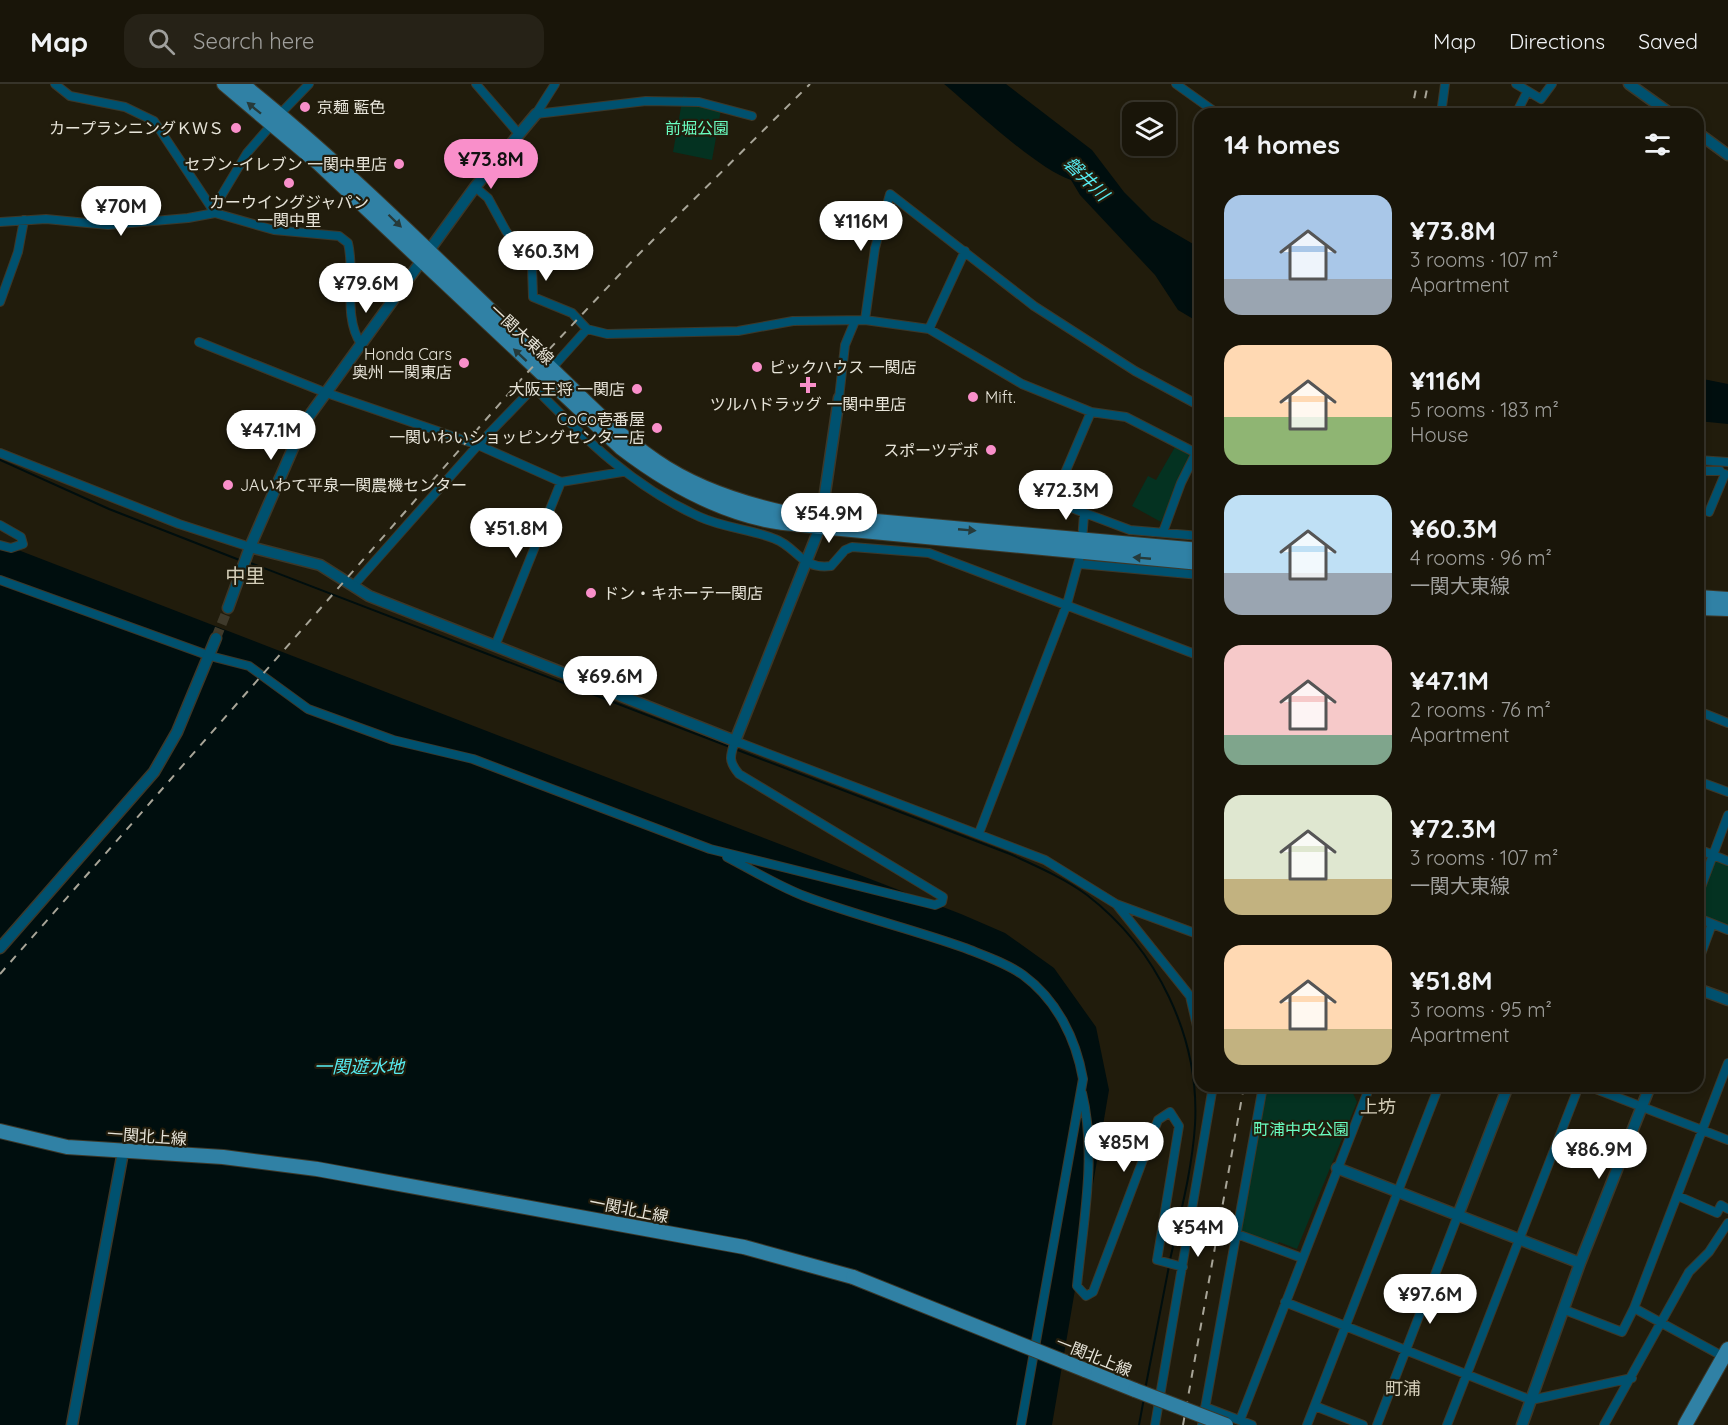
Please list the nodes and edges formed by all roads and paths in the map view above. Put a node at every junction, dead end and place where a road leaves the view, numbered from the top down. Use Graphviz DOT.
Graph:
graph roads {
  1 [pos="55,84"];
  2 [pos="224,84"];
  3 [pos="242,84"];
  4 [pos="309,84"];
  5 [pos="476,84"];
  6 [pos="555,84"];
  7 [pos="1176,84"];
  8 [pos="1445,84"];
  9 [pos="1516,84"];
  10 [pos="1552,84"];
  11 [pos="1629,84"];
  12 [pos="1527,92"];
  13 [pos="1210,108"];
  14 [pos="1442,108"];
  15 [pos="1519,108"];
  16 [pos="1663,108"];
  17 [pos="536,114"];
  18 [pos="752,116"];
  19 [pos="276,119"];
  20 [pos="519,134"];
  21 [pos="1704,137"];
  22 [pos="1728,155"];
  23 [pos="476,187"];
  24 [pos="215,210"];
  25 [pos="24,220"];
  26 [pos="0,222"];
  27 [pos="965,251"];
  28 [pos="424,257"];
  29 [pos="0,303"];
  30 [pos="865,320"];
  31 [pos="855,321"];
  32 [pos="587,329"];
  33 [pos="929,329"];
  34 [pos="199,342"];
  35 [pos="361,344"];
  36 [pos="552,368"];
  37 [pos="324,392"];
  38 [pos="839,398"];
  39 [pos="1194,403"];
  40 [pos="1091,412"];
  41 [pos="478,445"];
  42 [pos="1194,452"];
  43 [pos="0,453"];
  44 [pos="1704,460"];
  45 [pos="1194,461"];
  46 [pos="1712,461"];
  47 [pos="1728,462"];
  48 [pos="622,472"];
  49 [pos="1704,472"];
  50 [pos="1724,474"];
  51 [pos="561,482"];
  52 [pos="1709,512"];
  53 [pos="1084,515"];
  54 [pos="821,522"];
  55 [pos="0,525"];
  56 [pos="1163,532"];
  57 [pos="1194,535"];
  58 [pos="0,545"];
  59 [pos="250,547"];
  60 [pos="1194,550"];
  61 [pos="1081,553"];
  62 [pos="1194,562"];
  63 [pos="807,563"];
  64 [pos="1194,574"];
  65 [pos="0,580"];
  66 [pos="353,586"];
  67 [pos="1704,597"];
  68 [pos="1728,598"];
  69 [pos="1067,604"];
  70 [pos="228,608"];
  71 [pos="1704,608"];
  72 [pos="1728,609"];
  73 [pos="216,638"];
  74 [pos="495,646"];
  75 [pos="1194,654"];
  76 [pos="210,656"];
  77 [pos="1704,713"];
  78 [pos="1728,723"];
  79 [pos="735,743"];
  80 [pos="1704,783"];
  81 [pos="1728,792"];
  82 [pos="1728,816"];
  83 [pos="979,833"];
  84 [pos="710,849"];
  85 [pos="1704,851"];
  86 [pos="1713,855"];
  87 [pos="1728,861"];
  88 [pos="1704,879"];
  89 [pos="1116,904"];
  90 [pos="1704,921"];
  91 [pos="1712,924"];
  92 [pos="1728,930"];
  93 [pos="1194,933"];
  94 [pos="1704,946"];
  95 [pos="0,948"];
  96 [pos="1704,991"];
  97 [pos="1728,1000"];
  98 [pos="1194,1013"];
  99 [pos="1728,1063"];
  100 [pos="1081,1089"];
  101 [pos="1211,1092"];
  102 [pos="1262,1092"];
  103 [pos="1365,1092"];
  104 [pos="1437,1092"];
  105 [pos="1506,1092"];
  106 [pos="1577,1092"];
  107 [pos="1603,1092"];
  108 [pos="1648,1092"];
  109 [pos="1642,1107"];
  110 [pos="1702,1130"];
  111 [pos="0,1131"];
  112 [pos="1728,1140"];
  113 [pos="123,1152"];
  114 [pos="1338,1168"];
  115 [pos="1398,1191"];
  116 [pos="1678,1196"];
  117 [pos="1728,1209"];
  118 [pos="1458,1215"];
  119 [pos="1728,1223"];
  120 [pos="1237,1234"];
  121 [pos="1519,1239"];
  122 [pos="1302,1258"];
  123 [pos="1580,1263"];
  124 [pos="1180,1266"];
  125 [pos="1285,1302"];
  126 [pos="1634,1308"];
  127 [pos="1565,1310"];
  128 [pos="1662,1322"];
  129 [pos="1345,1327"];
  130 [pos="1406,1350"];
  131 [pos="1727,1355"];
  132 [pos="1466,1374"];
  133 [pos="1632,1378"];
  134 [pos="1531,1400"];
  135 [pos="1315,1406"];
  136 [pos="1205,1407"];
  137 [pos="1240,1420"];
  138 [pos="72,1425"];
  139 [pos="1021,1425"];
  140 [pos="1155,1425"];
  141 [pos="1202,1425"];
  142 [pos="1226,1425"];
  143 [pos="1252,1425"];
  144 [pos="1307,1425"];
  145 [pos="1363,1425"];
  146 [pos="1377,1425"];
  147 [pos="1447,1425"];
  148 [pos="1522,1425"];
  149 [pos="1604,1425"];
  150 [pos="1685,1425"];
  1 -- 24 [label="street"];
  19 -- 2 [label="main road, 一関大東線, one-way"];
  3 -- 19 [label="main road, 一関大東線"];
  4 -- 19 [label="street"];
  5 -- 20 [label="street"];
  6 -- 17 [label="street"];
  7 -- 13 [label="street"];
  8 -- 14 [label="street"];
  9 -- 12 [label="street"];
  10 -- 12 [label="street"];
  11 -- 16 [label="street"];
  12 -- 15 [label="street"];
  17 -- 18 [label="street"];
  17 -- 20 [label="street"];
  19 -- 24 [label="street"];
  19 -- 28 [label="main road, 一関大東線"];
  20 -- 23 [label="street"];
  21 -- 22 [label="street"];
  23 -- 28 [label="street"];
  23 -- 32 [label="street"];
  24 -- 25 [label="street"];
  24 -- 35 [label="street"];
  25 -- 26 [label="street"];
  25 -- 29 [label="street"];
  27 -- 30 [label="street"];
  27 -- 33 [label="street"];
  27 -- 39 [label="street"];
  28 -- 35 [label="street"];
  28 -- 36 [label="main road, 一関大東線"];
  54 -- 28 [label="main road, 一関大東線, one-way"];
  30 -- 31 [label="street"];
  30 -- 33 [label="street"];
  31 -- 32 [label="street"];
  31 -- 38 [label="street"];
  32 -- 36 [label="street"];
  33 -- 40 [label="street"];
  34 -- 37 [label="street"];
  35 -- 37 [label="street"];
  36 -- 54 [label="main road, 一関大東線"];
  37 -- 41 [label="street"];
  37 -- 59 [label="street"];
  38 -- 54 [label="street"];
  40 -- 42 [label="street"];
  40 -- 53 [label="street"];
  41 -- 48 [label="street"];
  41 -- 51 [label="street"];
  41 -- 66 [label="street"];
  43 -- 59 [label="street"];
  44 -- 46 [label="street"];
  45 -- 56 [label="street"];
  46 -- 47 [label="street"];
  46 -- 50 [label="street"];
  48 -- 51 [label="street"];
  48 -- 63 [label="street"];
  49 -- 50 [label="street"];
  50 -- 52 [label="street"];
  51 -- 74 [label="street"];
  53 -- 56 [label="street"];
  53 -- 61 [label="street"];
  54 -- 61 [label="main road, 一関大東線"];
  54 -- 63 [label="street"];
  55 -- 58 [label="street"];
  56 -- 57 [label="street"];
  59 -- 66 [label="street"];
  59 -- 70 [label="street"];
  60 -- 61 [label="main road, 一関大東線"];
  62 -- 61 [label="main road, 一関大東線, one-way"];
  61 -- 64 [label="street"];
  61 -- 69 [label="street"];
  63 -- 69 [label="street"];
  63 -- 79 [label="street"];
  65 -- 76 [label="street"];
  66 -- 74 [label="street"];
  67 -- 68 [label="main road"];
  69 -- 75 [label="street"];
  69 -- 83 [label="street"];
  71 -- 72 [label="main road"];
  73 -- 76 [label="street"];
  74 -- 79 [label="street"];
  76 -- 84 [label="street"];
  76 -- 95 [label="street"];
  77 -- 78 [label="street"];
  79 -- 83 [label="street"];
  79 -- 84 [label="street"];
  80 -- 81 [label="street"];
  82 -- 86 [label="street"];
  83 -- 89 [label="street"];
  84 -- 100 [label="street"];
  85 -- 86 [label="street"];
  86 -- 87 [label="street"];
  86 -- 88 [label="street"];
  89 -- 93 [label="street"];
  89 -- 98 [label="street"];
  90 -- 91 [label="street"];
  91 -- 92 [label="street"];
  91 -- 94 [label="street"];
  96 -- 97 [label="street"];
  99 -- 110 [label="street"];
  100 -- 124 [label="street"];
  100 -- 139 [label="street"];
  101 -- 124 [label="street"];
  102 -- 120 [label="street"];
  103 -- 114 [label="street"];
  104 -- 115 [label="street"];
  105 -- 118 [label="street"];
  106 -- 121 [label="street"];
  107 -- 109 [label="street"];
  108 -- 109 [label="street"];
  109 -- 110 [label="street"];
  109 -- 123 [label="street"];
  110 -- 112 [label="street"];
  110 -- 116 [label="street"];
  111 -- 113 [label="main road, 一関北上線"];
  113 -- 138 [label="street"];
  113 -- 142 [label="main road, 一関北上線, bridge"];
  114 -- 115 [label="street"];
  114 -- 122 [label="street"];
  115 -- 118 [label="street"];
  115 -- 129 [label="street"];
  116 -- 117 [label="street"];
  116 -- 126 [label="street"];
  118 -- 121 [label="street"];
  118 -- 130 [label="street"];
  119 -- 128 [label="street"];
  120 -- 122 [label="street"];
  120 -- 136 [label="street"];
  121 -- 123 [label="street"];
  121 -- 132 [label="street"];
  122 -- 125 [label="street"];
  123 -- 127 [label="street"];
  124 -- 140 [label="street"];
  125 -- 129 [label="street"];
  125 -- 137 [label="street"];
  126 -- 127 [label="street"];
  126 -- 128 [label="street"];
  127 -- 134 [label="street"];
  128 -- 131 [label="street"];
  128 -- 133 [label="street"];
  129 -- 130 [label="street"];
  129 -- 135 [label="street"];
  130 -- 132 [label="street"];
  130 -- 146 [label="street"];
  131 -- 150 [label="main road"];
  132 -- 134 [label="street"];
  132 -- 147 [label="street"];
  133 -- 134 [label="street"];
  133 -- 149 [label="street"];
  134 -- 148 [label="street"];
  135 -- 144 [label="street"];
  135 -- 145 [label="street"];
  136 -- 137 [label="street"];
  136 -- 141 [label="street"];
  137 -- 143 [label="street"];
}
